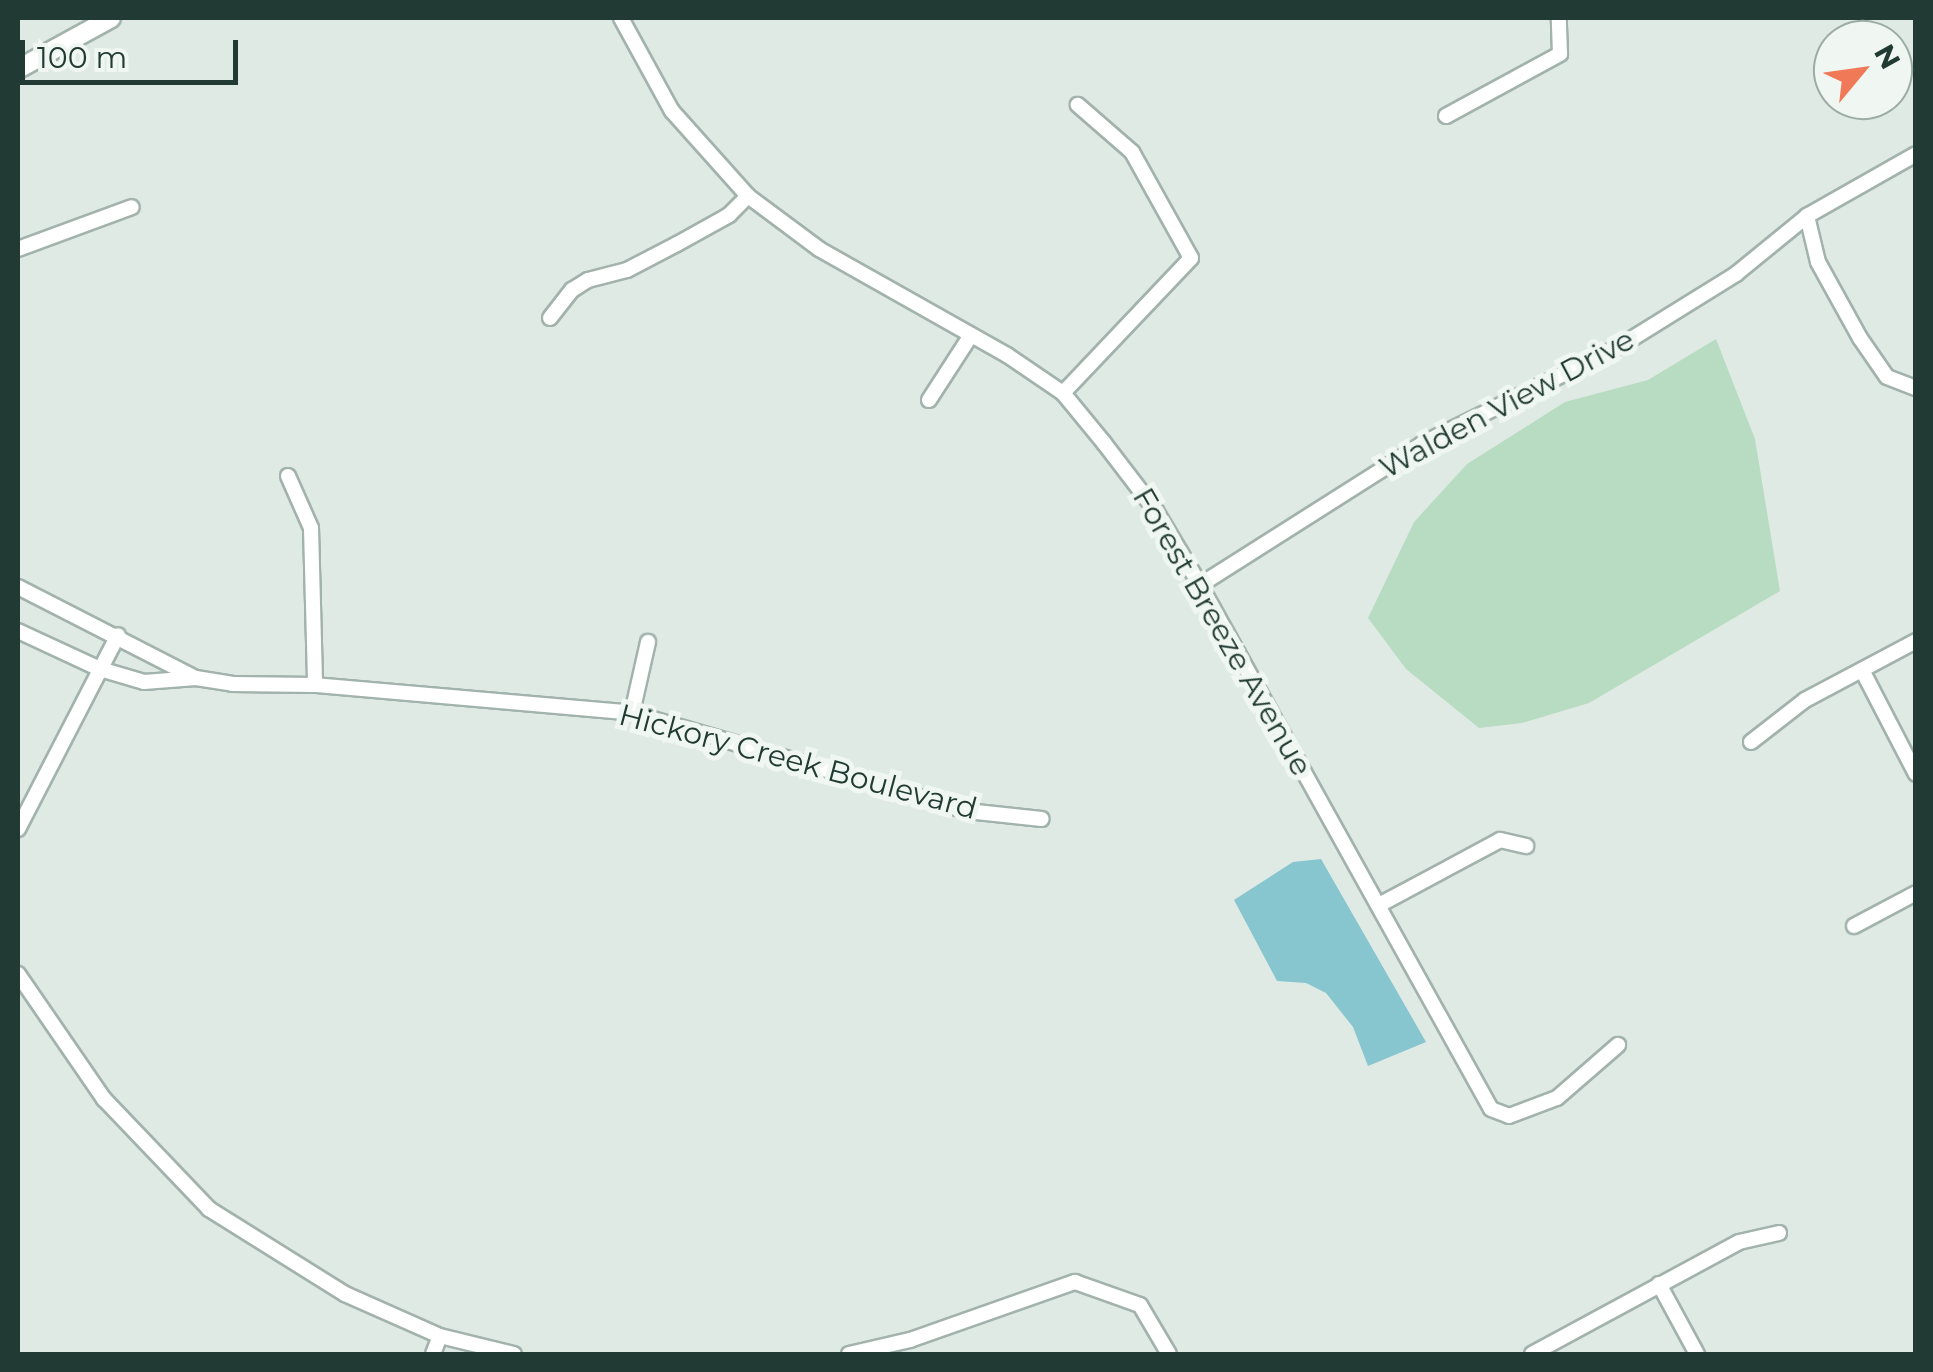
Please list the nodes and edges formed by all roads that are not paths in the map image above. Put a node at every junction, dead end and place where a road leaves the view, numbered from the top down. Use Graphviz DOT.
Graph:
graph roads {
  1 [pos="110,18"];
  2 [pos="621,18"];
  3 [pos="1559,18"];
  4 [pos="18,68"];
  5 [pos="1078,104"];
  6 [pos="1446,116"];
  7 [pos="1916,154"];
  8 [pos="748,196"];
  9 [pos="132,206"];
  10 [pos="1807,216"];
  11 [pos="18,249"];
  12 [pos="550,318"];
  13 [pos="972,335"];
  14 [pos="1916,388"];
  15 [pos="1063,393"];
  16 [pos="929,400"];
  17 [pos="288,476"];
  18 [pos="1200,585"];
  19 [pos="18,587"];
  20 [pos="18,630"];
  21 [pos="118,635"];
  22 [pos="1916,641"];
  23 [pos="648,642"];
  24 [pos="100,669"];
  25 [pos="1862,670"];
  26 [pos="196,678"];
  27 [pos="315,685"];
  28 [pos="632,713"];
  29 [pos="1752,742"];
  30 [pos="1916,774"];
  31 [pos="1042,820"];
  32 [pos="18,828"];
  33 [pos="1526,846"];
  34 [pos="1916,893"];
  35 [pos="1379,905"];
  36 [pos="1854,926"];
  37 [pos="18,974"];
  38 [pos="1618,1045"];
  39 [pos="1779,1232"];
  40 [pos="1659,1284"];
  41 [pos="440,1336"];
  42 [pos="433,1354"];
  43 [pos="514,1354"];
  44 [pos="850,1354"];
  45 [pos="1169,1354"];
  46 [pos="1532,1354"];
  47 [pos="1697,1354"];
  1 -- 4 [label="street"];
  2 -- 8 [label="street, Forest Breeze Avenue"];
  3 -- 6 [label="street"];
  5 -- 15 [label="street"];
  7 -- 10 [label="street, Walden View Drive"];
  8 -- 12 [label="street"];
  8 -- 13 [label="street, Forest Breeze Avenue"];
  9 -- 11 [label="street"];
  10 -- 14 [label="street"];
  10 -- 18 [label="street, Walden View Drive"];
  13 -- 15 [label="street, Forest Breeze Avenue"];
  13 -- 16 [label="street"];
  15 -- 18 [label="street, Forest Breeze Avenue"];
  17 -- 27 [label="street"];
  18 -- 35 [label="street, Forest Breeze Avenue"];
  19 -- 21 [label="street, Hickory Creek Boulevard"];
  20 -- 24 [label="street, Hickory Creek Boulevard"];
  21 -- 24 [label="street"];
  21 -- 26 [label="street, Hickory Creek Boulevard"];
  22 -- 25 [label="street"];
  23 -- 28 [label="street"];
  24 -- 26 [label="street, Hickory Creek Boulevard"];
  24 -- 32 [label="street"];
  25 -- 29 [label="street"];
  25 -- 30 [label="street"];
  26 -- 27 [label="street, Hickory Creek Boulevard"];
  27 -- 28 [label="street, Hickory Creek Boulevard"];
  28 -- 31 [label="street, Hickory Creek Boulevard"];
  33 -- 35 [label="street"];
  34 -- 36 [label="street"];
  35 -- 38 [label="street, Forest Breeze Avenue"];
  37 -- 41 [label="street"];
  39 -- 40 [label="street"];
  40 -- 46 [label="street"];
  40 -- 47 [label="street"];
  41 -- 42 [label="street"];
  41 -- 43 [label="street"];
  44 -- 45 [label="street"];
}
